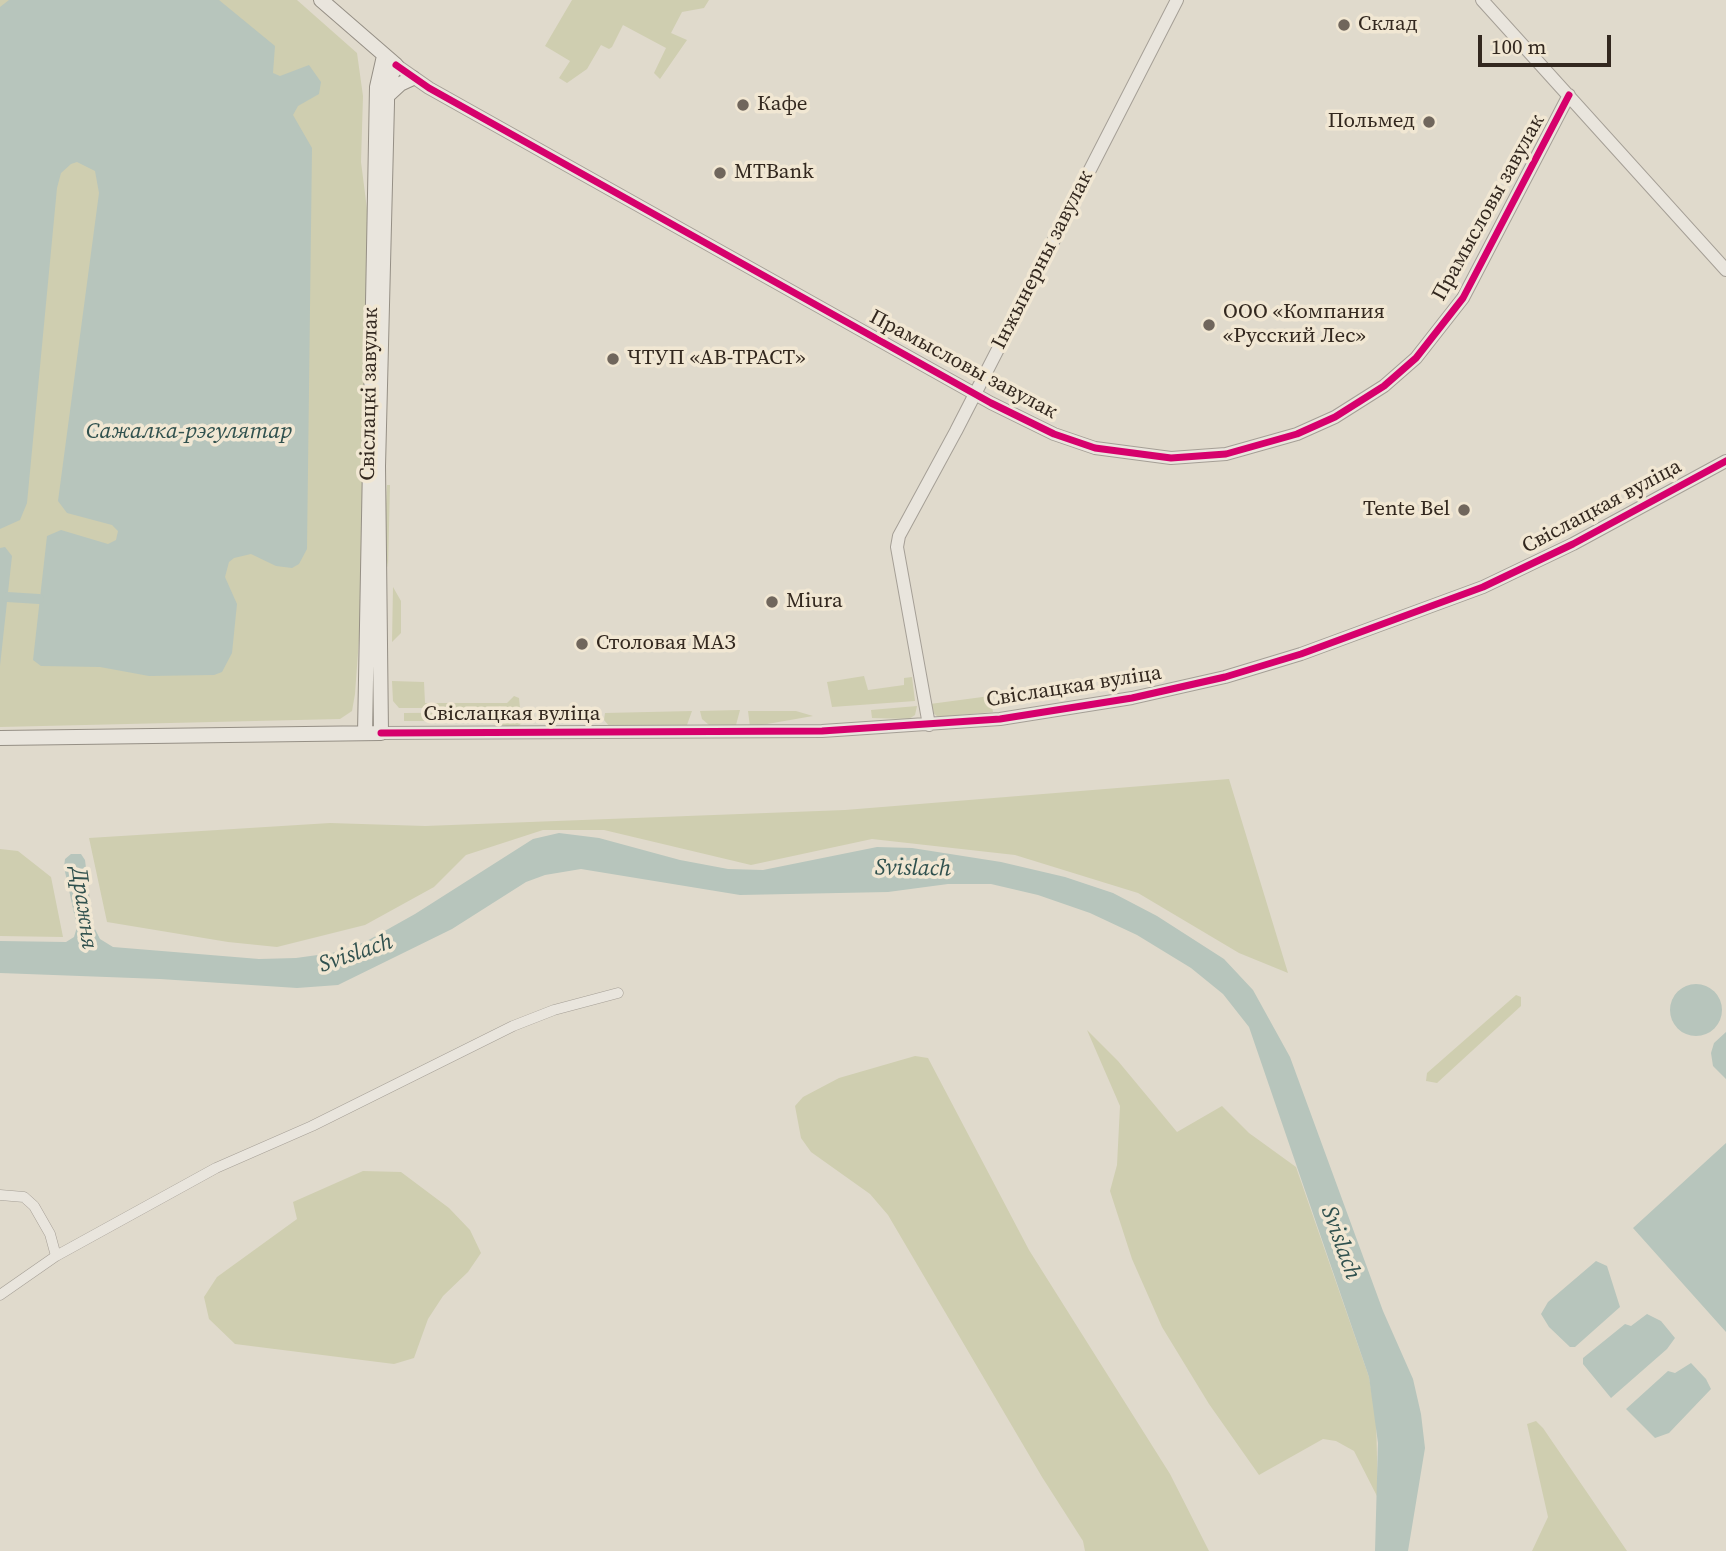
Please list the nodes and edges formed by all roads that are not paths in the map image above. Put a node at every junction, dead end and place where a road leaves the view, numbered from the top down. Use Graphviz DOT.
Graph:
graph roads {
  1 [pos="320,0"];
  2 [pos="1177,0"];
  3 [pos="1482,0"];
  4 [pos="384,56"];
  5 [pos="396,65"];
  6 [pos="413,78"];
  7 [pos="1569,95"];
  8 [pos="387,96"];
  9 [pos="1726,270"];
  10 [pos="975,394"];
  11 [pos="1726,461"];
  12 [pos="929,725"];
  13 [pos="365,733"];
  14 [pos="381,733"];
  15 [pos="0,738"];
  16 [pos="618,993"];
  17 [pos="0,1195"];
  18 [pos="56,1256"];
  19 [pos="0,1294"];
  1 -- 4 [label="main road, Прамысловы завулак"];
  2 -- 10 [label="street, Інжынерны завулак"];
  3 -- 7 [label="street"];
  4 -- 5 [label="main road, Прамысловы завулак"];
  4 -- 13 [label="main road, Свіслацкі завулак"];
  5 -- 6 [label="street, Прамысловы завулак"];
  5 -- 8 [label="main road, Свіслацкі завулак"];
  6 -- 8 [label="main road"];
  6 -- 10 [label="street, Прамысловы завулак"];
  7 -- 9 [label="street"];
  7 -- 10 [label="street, Прамысловы завулак"];
  8 -- 14 [label="main road, Свіслацкі завулак"];
  10 -- 12 [label="street, Інжынерны завулак"];
  11 -- 12 [label="street, Свіслацкая вуліца"];
  12 -- 14 [label="street, Свіслацкая вуліца"];
  13 -- 14 [label="main road, Свіслацкая вуліца"];
  13 -- 15 [label="main road, Свіслацкая вуліца"];
  16 -- 18 [label="street"];
  17 -- 18 [label="street"];
  18 -- 19 [label="street"];
}
